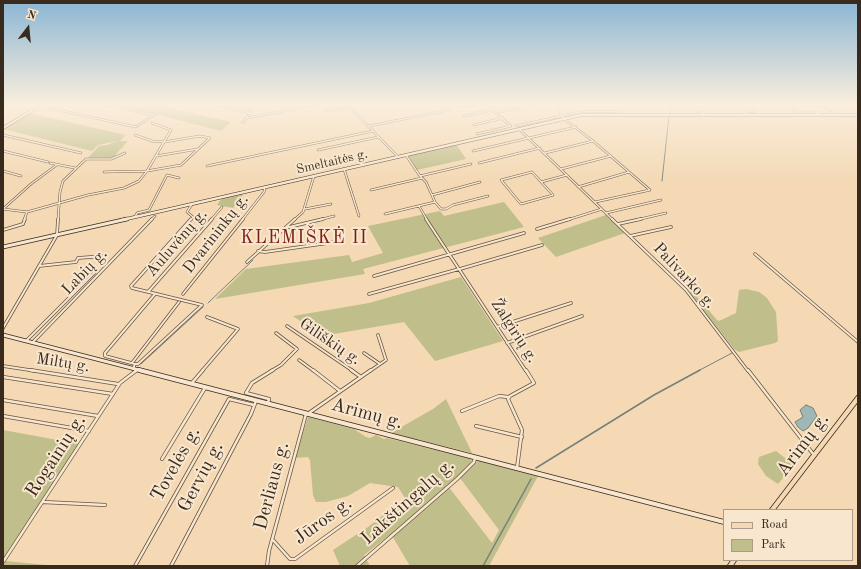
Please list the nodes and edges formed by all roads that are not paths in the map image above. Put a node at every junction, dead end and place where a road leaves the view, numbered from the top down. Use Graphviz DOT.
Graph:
graph roads {
  1 [pos="171,131"];
  2 [pos="373,131"];
  3 [pos="492,131"];
  4 [pos="513,131"];
  5 [pos="521,131"];
  6 [pos="561,131"];
  7 [pos="580,131"];
  8 [pos="477,134"];
  9 [pos="3,135"];
  10 [pos="135,135"];
  11 [pos="495,135"];
  12 [pos="378,137"];
  13 [pos="530,138"];
  14 [pos="593,141"];
  15 [pos="164,142"];
  16 [pos="540,148"];
  17 [pos="198,149"];
  18 [pos="3,150"];
  19 [pos="318,150"];
  20 [pos="473,151"];
  21 [pos="81,153"];
  22 [pos="125,153"];
  23 [pos="545,153"];
  24 [pos="406,155"];
  25 [pos="156,156"];
  26 [pos="611,156"];
  27 [pos="398,157"];
  28 [pos="479,163"];
  29 [pos="58,164"];
  30 [pos="471,164"];
  31 [pos="207,166"];
  32 [pos="75,168"];
  33 [pos="344,169"];
  34 [pos="561,169"];
  35 [pos="3,171"];
  36 [pos="147,171"];
  37 [pos="104,172"];
  38 [pos="630,172"];
  39 [pos="567,175"];
  40 [pos="21,176"];
  41 [pos="314,176"];
  42 [pos="420,176"];
  43 [pos="179,178"];
  44 [pos="422,178"];
  45 [pos="480,182"];
  46 [pos="541,182"];
  47 [pos="265,187"];
  48 [pos="578,187"];
  49 [pos="371,190"];
  50 [pos="432,195"];
  51 [pos="488,196"];
  52 [pos="661,200"];
  53 [pos="435,202"];
  54 [pos="594,202"];
  55 [pos="59,204"];
  56 [pos="192,204"];
  57 [pos="331,204"];
  58 [pos="419,206"];
  59 [pos="222,207"];
  60 [pos="3,209"];
  61 [pos="304,209"];
  62 [pos="602,209"];
  63 [pos="27,212"];
  64 [pos="606,213"];
  65 [pos="666,213"];
  66 [pos="385,214"];
  67 [pos="155,216"];
  68 [pos="334,216"];
  69 [pos="359,216"];
  70 [pos="135,217"];
  71 [pos="618,224"];
  72 [pos="671,226"];
  73 [pos="284,228"];
  74 [pos="537,229"];
  75 [pos="3,230"];
  76 [pos="524,233"];
  77 [pos="57,235"];
  78 [pos="630,236"];
  79 [pos="342,241"];
  80 [pos="542,245"];
  81 [pos="3,247"];
  82 [pos="258,251"];
  83 [pos="755,254"];
  84 [pos="450,255"];
  85 [pos="104,256"];
  86 [pos="247,262"];
  87 [pos="39,266"];
  88 [pos="459,269"];
  89 [pos="96,271"];
  90 [pos="374,276"];
  91 [pos="148,292"];
  92 [pos="155,294"];
  93 [pos="183,294"];
  94 [pos="369,294"];
  95 [pos="179,302"];
  96 [pos="571,302"];
  97 [pos="582,316"];
  98 [pos="206,317"];
  99 [pos="287,326"];
  100 [pos="497,327"];
  101 [pos="3,328"];
  102 [pos="276,333"];
  103 [pos="3,335"];
  104 [pos="378,335"];
  105 [pos="26,342"];
  106 [pos="507,342"];
  107 [pos="858,342"];
  108 [pos="32,343"];
  109 [pos="364,353"];
  110 [pos="299,360"];
  111 [pos="133,364"];
  112 [pos="380,364"];
  113 [pos="3,366"];
  114 [pos="135,370"];
  115 [pos="3,377"];
  116 [pos="361,377"];
  117 [pos="119,384"];
  118 [pos="190,384"];
  119 [pos="205,388"];
  120 [pos="340,391"];
  121 [pos="113,394"];
  122 [pos="508,397"];
  123 [pos="858,398"];
  124 [pos="3,400"];
  125 [pos="255,403"];
  126 [pos="267,404"];
  127 [pos="462,411"];
  128 [pos="307,414"];
  129 [pos="3,416"];
  130 [pos="98,416"];
  131 [pos="476,426"];
  132 [pos="89,431"];
  133 [pos="522,437"];
  134 [pos="814,455"];
  135 [pos="475,457"];
  136 [pos="162,459"];
  137 [pos="517,468"];
  138 [pos="393,488"];
  139 [pos="43,502"];
  140 [pos="105,505"];
  141 [pos="773,509"];
  142 [pos="723,522"];
  143 [pos="272,540"];
  144 [pos="3,562"];
  145 [pos="135,566"];
  146 [pos="170,566"];
  147 [pos="267,566"];
  148 [pos="357,566"];
  1 -- 15 [label="street"];
  2 -- 12 [label="street"];
  2 -- 31 [label="street"];
  3 -- 8 [label="street"];
  3 -- 11 [label="street"];
  4 -- 11 [label="main road, Smeltaitės g."];
  5 -- 13 [label="street, Palivarko g."];
  6 -- 13 [label="street"];
  7 -- 14 [label="street"];
  9 -- 21 [label="street"];
  10 -- 15 [label="street"];
  11 -- 24 [label="main road, Smeltaitės g."];
  12 -- 19 [label="street"];
  12 -- 27 [label="street"];
  13 -- 16 [label="street, Palivarko g."];
  13 -- 20 [label="street"];
  14 -- 23 [label="street"];
  14 -- 26 [label="street"];
  15 -- 17 [label="street"];
  15 -- 25 [label="street"];
  16 -- 23 [label="street, Palivarko g."];
  16 -- 28 [label="street"];
  17 -- 25 [label="street"];
  17 -- 36 [label="street"];
  18 -- 29 [label="street"];
  22 -- 32 [label="street"];
  23 -- 34 [label="street, Palivarko g."];
  24 -- 27 [label="main road, Smeltaitės g."];
  24 -- 42 [label="street"];
  25 -- 36 [label="street"];
  26 -- 34 [label="street"];
  26 -- 38 [label="street"];
  27 -- 33 [label="main road, Smeltaitės g."];
  29 -- 32 [label="street"];
  29 -- 60 [label="street"];
  30 -- 42 [label="street"];
  32 -- 55 [label="street"];
  33 -- 41 [label="main road, Smeltaitės g."];
  33 -- 69 [label="street"];
  34 -- 39 [label="street, Palivarko g."];
  35 -- 40 [label="street"];
  36 -- 37 [label="street"];
  36 -- 55 [label="street"];
  38 -- 48 [label="street"];
  38 -- 54 [label="street"];
  39 -- 46 [label="street"];
  39 -- 48 [label="street, Palivarko g."];
  41 -- 47 [label="main road, Smeltaitės g."];
  41 -- 61 [label="street"];
  42 -- 44 [label="street"];
  43 -- 70 [label="street"];
  44 -- 49 [label="street"];
  44 -- 50 [label="street"];
  45 -- 50 [label="street"];
  46 -- 46 [label="street"];
  47 -- 56 [label="main road, Smeltaitės g."];
  47 -- 93 [label="street, Dvarininkų g."];
  48 -- 54 [label="street, Palivarko g."];
  50 -- 53 [label="street"];
  51 -- 53 [label="street"];
  52 -- 64 [label="street"];
  53 -- 58 [label="street"];
  54 -- 62 [label="street, Palivarko g."];
  55 -- 63 [label="street"];
  55 -- 77 [label="street"];
  56 -- 70 [label="main road, Smeltaitės g."];
  56 -- 91 [label="street"];
  57 -- 61 [label="street"];
  58 -- 66 [label="street"];
  58 -- 84 [label="street, Žalgirių g."];
  59 -- 91 [label="street, Auluvėnų g."];
  60 -- 63 [label="street"];
  61 -- 73 [label="street"];
  62 -- 64 [label="street, Palivarko g."];
  62 -- 74 [label="street"];
  63 -- 75 [label="street"];
  64 -- 71 [label="street, Palivarko g."];
  65 -- 71 [label="street"];
  67 -- 108 [label="street, Labių g."];
  68 -- 73 [label="street"];
  70 -- 77 [label="main road, Smeltaitės g."];
  71 -- 78 [label="street, Palivarko g."];
  72 -- 78 [label="street"];
  73 -- 82 [label="street"];
  76 -- 84 [label="street"];
  77 -- 81 [label="main road, Smeltaitės g."];
  77 -- 87 [label="street"];
  78 -- 134 [label="street, Palivarko g."];
  79 -- 82 [label="street"];
  80 -- 88 [label="street"];
  82 -- 86 [label="street"];
  83 -- 107 [label="street"];
  84 -- 88 [label="street, Žalgirių g."];
  84 -- 90 [label="street"];
  85 -- 87 [label="street"];
  87 -- 101 [label="street"];
  88 -- 94 [label="street"];
  88 -- 100 [label="street, Žalgirių g."];
  89 -- 105 [label="street"];
  91 -- 92 [label="street"];
  92 -- 111 [label="street"];
  92 -- 111 [label="street"];
  95 -- 111 [label="street"];
  96 -- 100 [label="street"];
  97 -- 106 [label="street"];
  98 -- 118 [label="street"];
  99 -- 116 [label="street, Giliškių g."];
  100 -- 106 [label="street, Žalgirių g."];
  102 -- 126 [label="street"];
  103 -- 105 [label="main road, Arimų g."];
  104 -- 112 [label="street"];
  105 -- 108 [label="main road, Arimų g."];
  106 -- 122 [label="street, Žalgirių g."];
  108 -- 114 [label="main road, Arimų g."];
  109 -- 112 [label="street"];
  110 -- 120 [label="street"];
  111 -- 114 [label="street"];
  112 -- 116 [label="street"];
  113 -- 117 [label="street, Miltų g."];
  114 -- 117 [label="street, Rogainių g."];
  114 -- 118 [label="main road, Arimų g."];
  115 -- 121 [label="street"];
  116 -- 120 [label="street"];
  117 -- 121 [label="street, Rogainių g."];
  118 -- 119 [label="main road, Arimų g."];
  119 -- 125 [label="main road, Arimų g."];
  119 -- 136 [label="street"];
  120 -- 128 [label="street"];
  121 -- 130 [label="street, Rogainių g."];
  122 -- 127 [label="street"];
  122 -- 133 [label="street"];
  123 -- 134 [label="main road, Arimų g."];
  124 -- 130 [label="street"];
  125 -- 126 [label="main road, Arimų g."];
  125 -- 145 [label="street, Tovelės g."];
  125 -- 146 [label="street, Gervių g."];
  126 -- 128 [label="main road, Arimų g."];
  128 -- 135 [label="main road, Arimų g."];
  128 -- 143 [label="street, Derliaus g."];
  129 -- 132 [label="street"];
  130 -- 132 [label="street, Rogainių g."];
  131 -- 133 [label="street"];
  132 -- 139 [label="street, Rogainių g."];
  133 -- 137 [label="street"];
  134 -- 141 [label="main road, Arimų g."];
  135 -- 137 [label="main road, Arimų g."];
  135 -- 148 [label="street, Lakštingalų g."];
  137 -- 142 [label="main road, Arimų g."];
  138 -- 143 [label="street, Jūros g."];
  139 -- 140 [label="street"];
  139 -- 144 [label="street, Rogainių g."];
  143 -- 147 [label="street, Derliaus g."];
}
